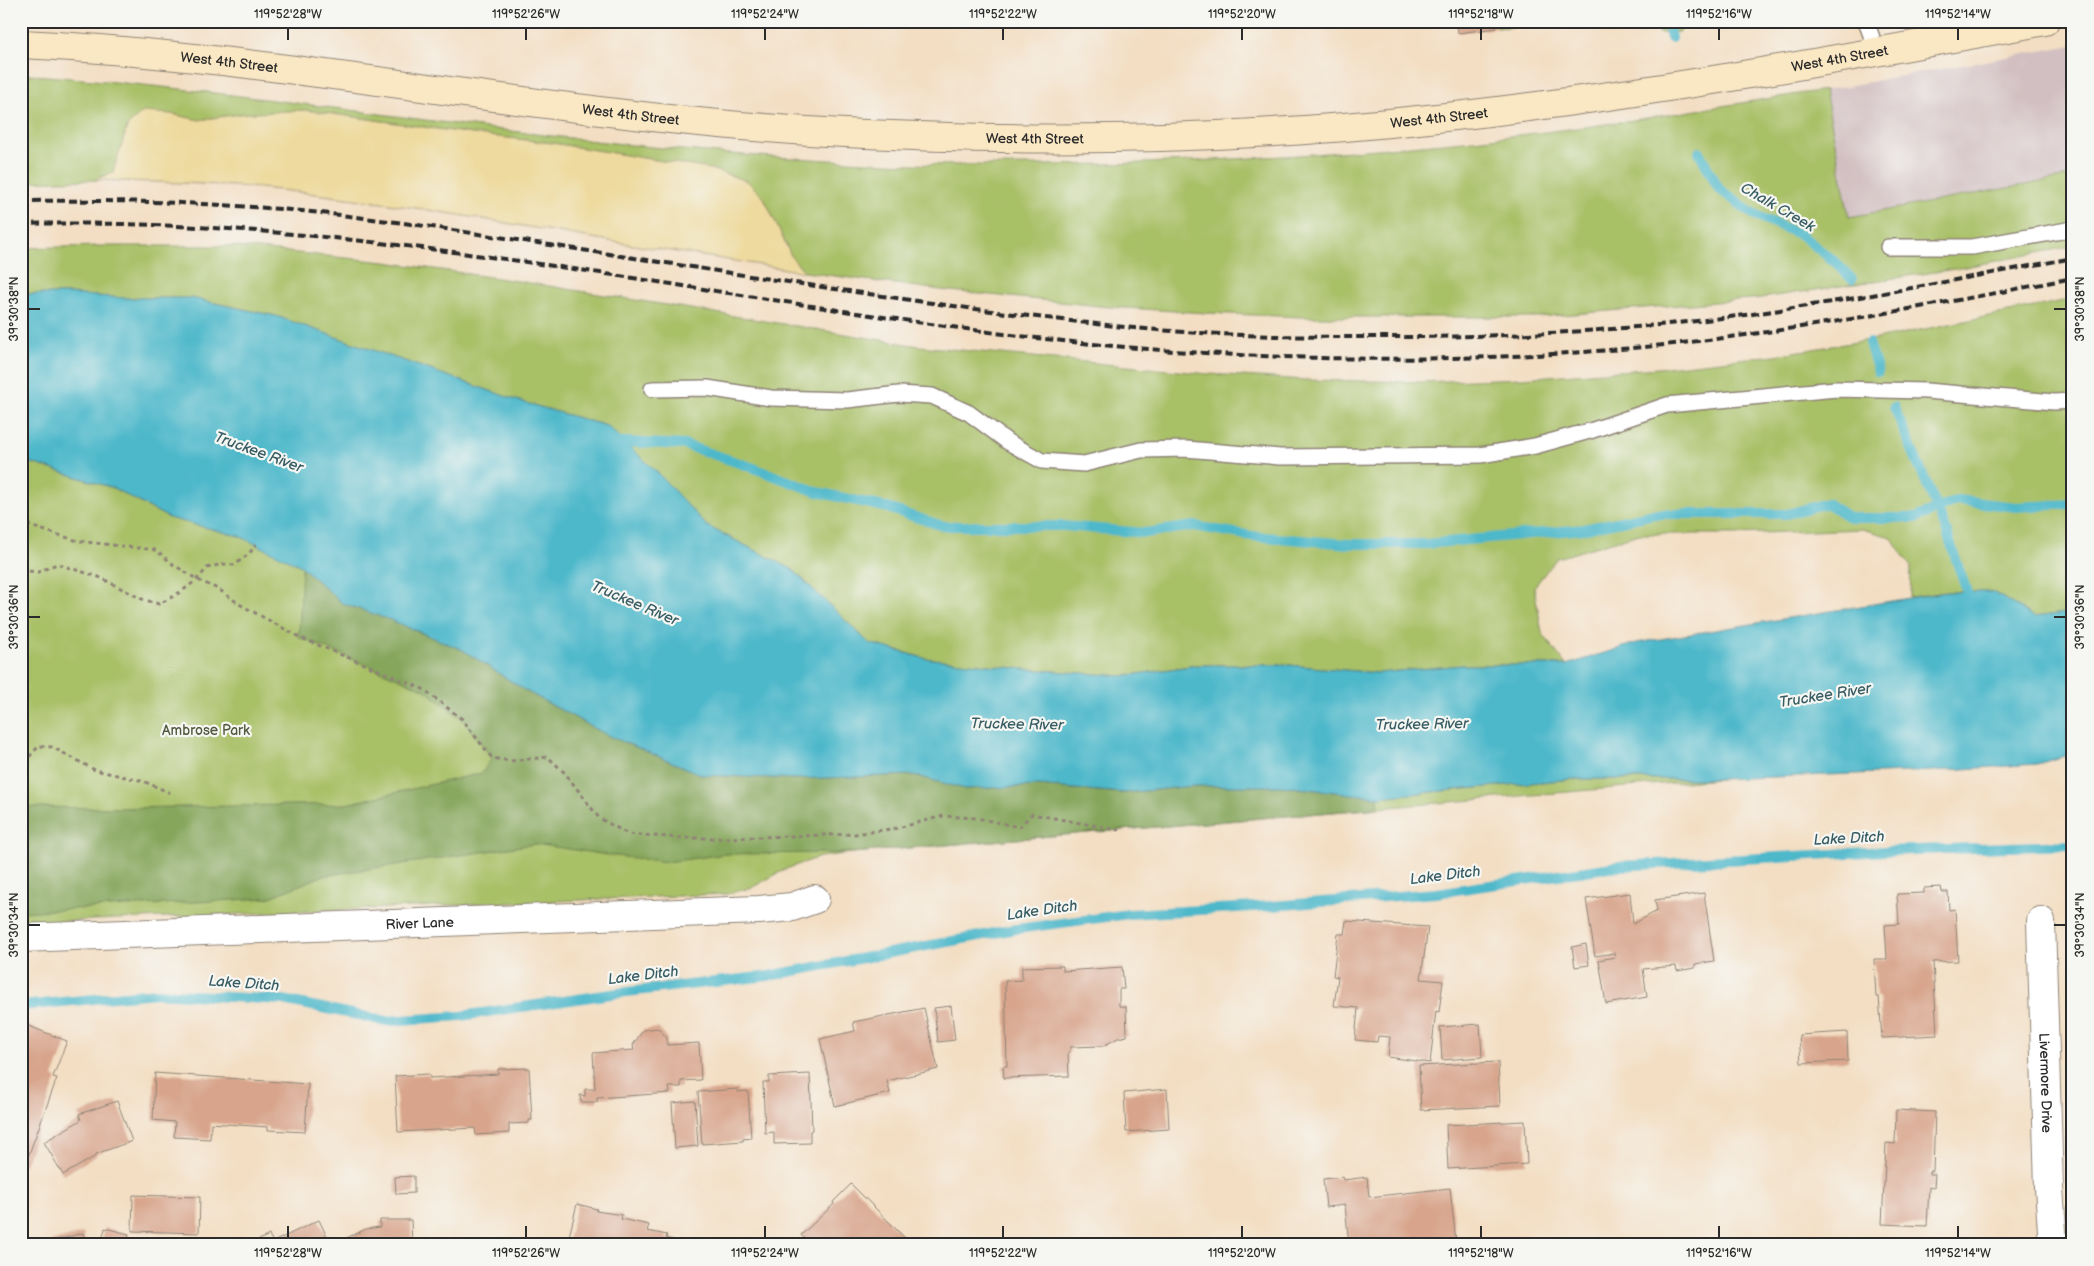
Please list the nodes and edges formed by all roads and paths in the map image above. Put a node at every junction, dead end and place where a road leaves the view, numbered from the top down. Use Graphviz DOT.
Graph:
graph roads {
  1 [pos="1866,21"];
  2 [pos="2044,21"];
  3 [pos="21,44"];
  4 [pos="1877,52"];
  5 [pos="2073,229"];
  6 [pos="1888,247"];
  7 [pos="652,389"];
  8 [pos="2073,401"];
  9 [pos="21,509"];
  10 [pos="256,544"];
  11 [pos="21,570"];
  12 [pos="198,580"];
  13 [pos="21,757"];
  14 [pos="170,793"];
  15 [pos="1119,830"];
  16 [pos="815,899"];
  17 [pos="2041,921"];
  18 [pos="21,938"];
  19 [pos="2053,1245"];
  1 -- 4 [label="lane"];
  2 -- 4 [label="main road, West 4th Street"];
  3 -- 4 [label="main road, West 4th Street"];
  5 -- 6 [label="lane"];
  7 -- 8 [label="lane"];
  9 -- 12 [label="path"];
  10 -- 12 [label="path"];
  11 -- 12 [label="path"];
  12 -- 15 [label="path"];
  13 -- 14 [label="path"];
  16 -- 18 [label="street, River Lane"];
  17 -- 19 [label="street, Livermore Drive"];
}
